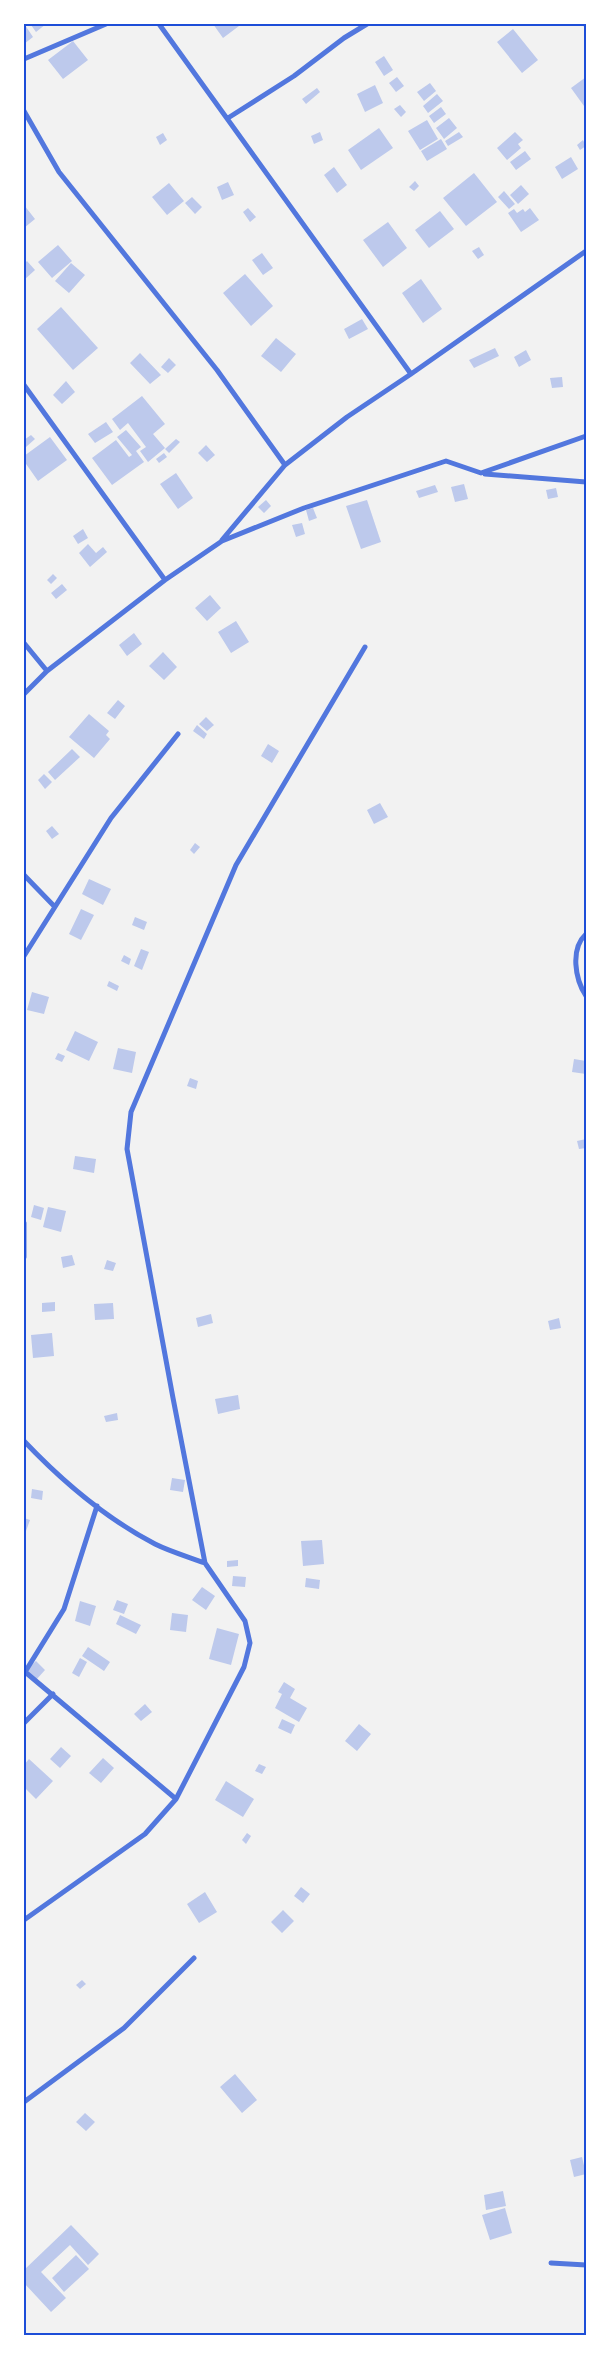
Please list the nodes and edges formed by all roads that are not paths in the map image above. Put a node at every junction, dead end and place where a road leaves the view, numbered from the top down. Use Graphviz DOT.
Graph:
graph roads {
  1 [pos="106,24"];
  2 [pos="159,24"];
  3 [pos="367,24"];
  4 [pos="24,60"];
  5 [pos="24,111"];
  6 [pos="228,118"];
  7 [pos="586,251"];
  8 [pos="411,374"];
  9 [pos="24,385"];
  10 [pos="586,436"];
  11 [pos="285,465"];
  12 [pos="481,474"];
  13 [pos="586,482"];
  14 [pos="222,541"];
  15 [pos="165,580"];
  16 [pos="24,642"];
  17 [pos="366,647"];
  18 [pos="47,671"];
  19 [pos="24,694"];
  20 [pos="178,734"];
  21 [pos="24,875"];
  22 [pos="54,906"];
  23 [pos="586,934"];
  24 [pos="24,956"];
  25 [pos="586,996"];
  26 [pos="24,1223"];
  27 [pos="24,1257"];
  28 [pos="24,1441"];
  29 [pos="97,1506"];
  30 [pos="205,1563"];
  31 [pos="24,1671"];
  32 [pos="53,1694"];
  33 [pos="24,1723"];
  34 [pos="176,1799"];
  35 [pos="24,1920"];
  36 [pos="194,1958"];
  37 [pos="24,2102"];
  38 [pos="551,2263"];
  39 [pos="586,2265"];
  1 -- 4 [label="street"];
  2 -- 6 [label="street"];
  3 -- 6 [label="street"];
  5 -- 11 [label="street"];
  6 -- 8 [label="street"];
  7 -- 8 [label="street"];
  8 -- 11 [label="street"];
  9 -- 15 [label="street"];
  10 -- 12 [label="street"];
  11 -- 14 [label="street"];
  12 -- 13 [label="street"];
  12 -- 14 [label="street"];
  14 -- 15 [label="street"];
  15 -- 18 [label="street"];
  16 -- 18 [label="street"];
  17 -- 30 [label="street"];
  18 -- 19 [label="street"];
  20 -- 22 [label="street"];
  21 -- 22 [label="street"];
  22 -- 24 [label="street"];
  23 -- 25 [label="street"];
  26 -- 27 [label="street"];
  28 -- 29 [label="street"];
  29 -- 30 [label="street"];
  29 -- 31 [label="street"];
  30 -- 34 [label="street"];
  31 -- 32 [label="street"];
  32 -- 33 [label="street"];
  32 -- 34 [label="street"];
  34 -- 35 [label="street"];
  36 -- 37 [label="street"];
  38 -- 39 [label="street"];
}
